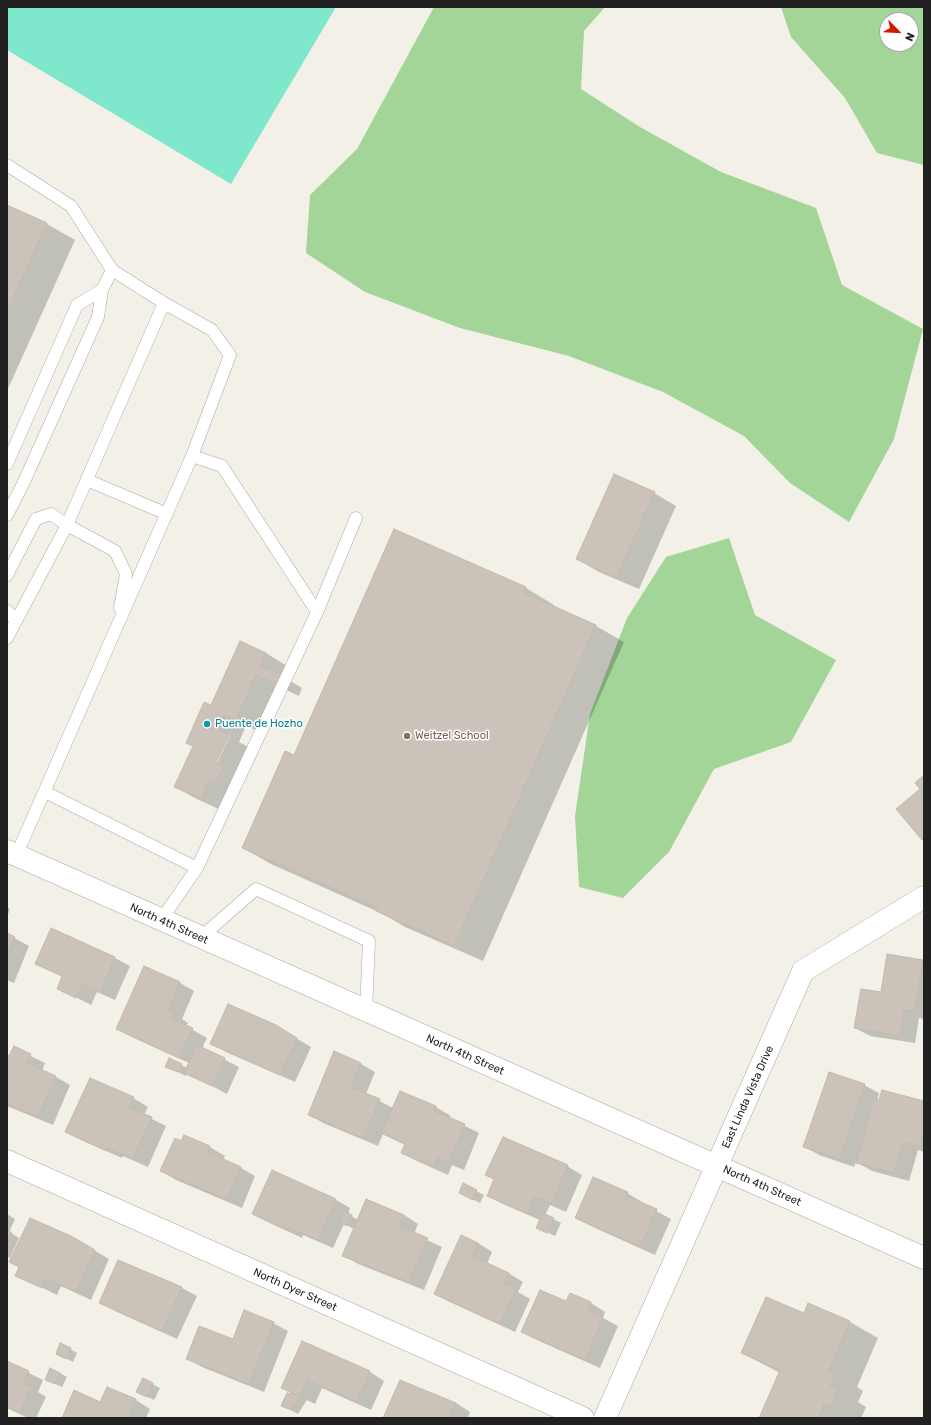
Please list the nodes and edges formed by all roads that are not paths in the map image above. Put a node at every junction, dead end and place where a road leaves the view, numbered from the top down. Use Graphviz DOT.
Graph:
graph roads {
  1 [pos="7,165"];
  2 [pos="112,270"];
  3 [pos="102,290"];
  4 [pos="164,303"];
  5 [pos="192,456"];
  6 [pos="7,464"];
  7 [pos="87,480"];
  8 [pos="167,514"];
  9 [pos="7,515"];
  10 [pos="356,518"];
  11 [pos="67,525"];
  12 [pos="7,575"];
  13 [pos="7,611"];
  14 [pos="317,612"];
  15 [pos="16,621"];
  16 [pos="117,627"];
  17 [pos="7,638"];
  18 [pos="45,792"];
  19 [pos="12,853"];
  20 [pos="197,868"];
  21 [pos="924,897"];
  22 [pos="161,920"];
  23 [pos="200,938"];
  24 [pos="366,1011"];
  25 [pos="7,1161"];
  26 [pos="717,1166"];
  27 [pos="924,1258"];
  28 [pos="583,1418"];
  29 [pos="606,1418"];
  1 -- 2 [label="lane"];
  2 -- 3 [label="lane"];
  2 -- 4 [label="lane"];
  3 -- 6 [label="lane"];
  3 -- 9 [label="lane"];
  4 -- 5 [label="lane"];
  4 -- 7 [label="lane"];
  5 -- 8 [label="lane"];
  5 -- 14 [label="lane"];
  7 -- 8 [label="lane"];
  7 -- 11 [label="lane"];
  8 -- 16 [label="lane"];
  10 -- 14 [label="lane"];
  11 -- 12 [label="lane"];
  11 -- 15 [label="lane"];
  11 -- 16 [label="lane"];
  13 -- 15 [label="lane"];
  14 -- 20 [label="lane"];
  15 -- 17 [label="lane"];
  16 -- 18 [label="lane"];
  18 -- 19 [label="lane"];
  18 -- 20 [label="lane"];
  19 -- 22 [label="street, North 4th Street"];
  20 -- 22 [label="lane"];
  21 -- 26 [label="street, East Linda Vista Drive"];
  22 -- 23 [label="street, North 4th Street"];
  23 -- 24 [label="street, North 4th Street"];
  23 -- 24 [label="lane"];
  24 -- 26 [label="street, North 4th Street"];
  25 -- 28 [label="street, North Dyer Street"];
  26 -- 27 [label="street, North 4th Street"];
  26 -- 29 [label="street, East Linda Vista Drive"];
}
